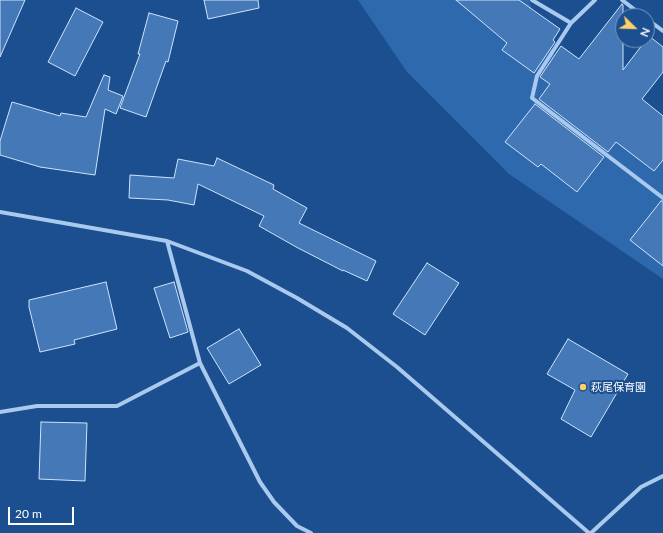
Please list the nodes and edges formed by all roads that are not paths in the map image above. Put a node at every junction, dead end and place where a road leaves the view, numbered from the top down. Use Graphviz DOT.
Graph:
graph roads {
  1 [pos="532,0"];
  2 [pos="595,0"];
  3 [pos="622,0"];
  4 [pos="632,8"];
  5 [pos="571,23"];
  6 [pos="655,26"];
  7 [pos="663,32"];
  8 [pos="663,198"];
  9 [pos="0,212"];
  10 [pos="167,241"];
  11 [pos="200,363"];
  12 [pos="0,412"];
  13 [pos="663,476"];
  14 [pos="311,533"];
  15 [pos="590,533"];
  1 -- 5 [label="street"];
  2 -- 5 [label="street"];
  3 -- 4 [label="street"];
  5 -- 8 [label="street"];
  6 -- 7 [label="street"];
  9 -- 10 [label="street"];
  10 -- 11 [label="street"];
  10 -- 15 [label="street"];
  11 -- 12 [label="street"];
  11 -- 14 [label="street"];
  13 -- 15 [label="street"];
}
